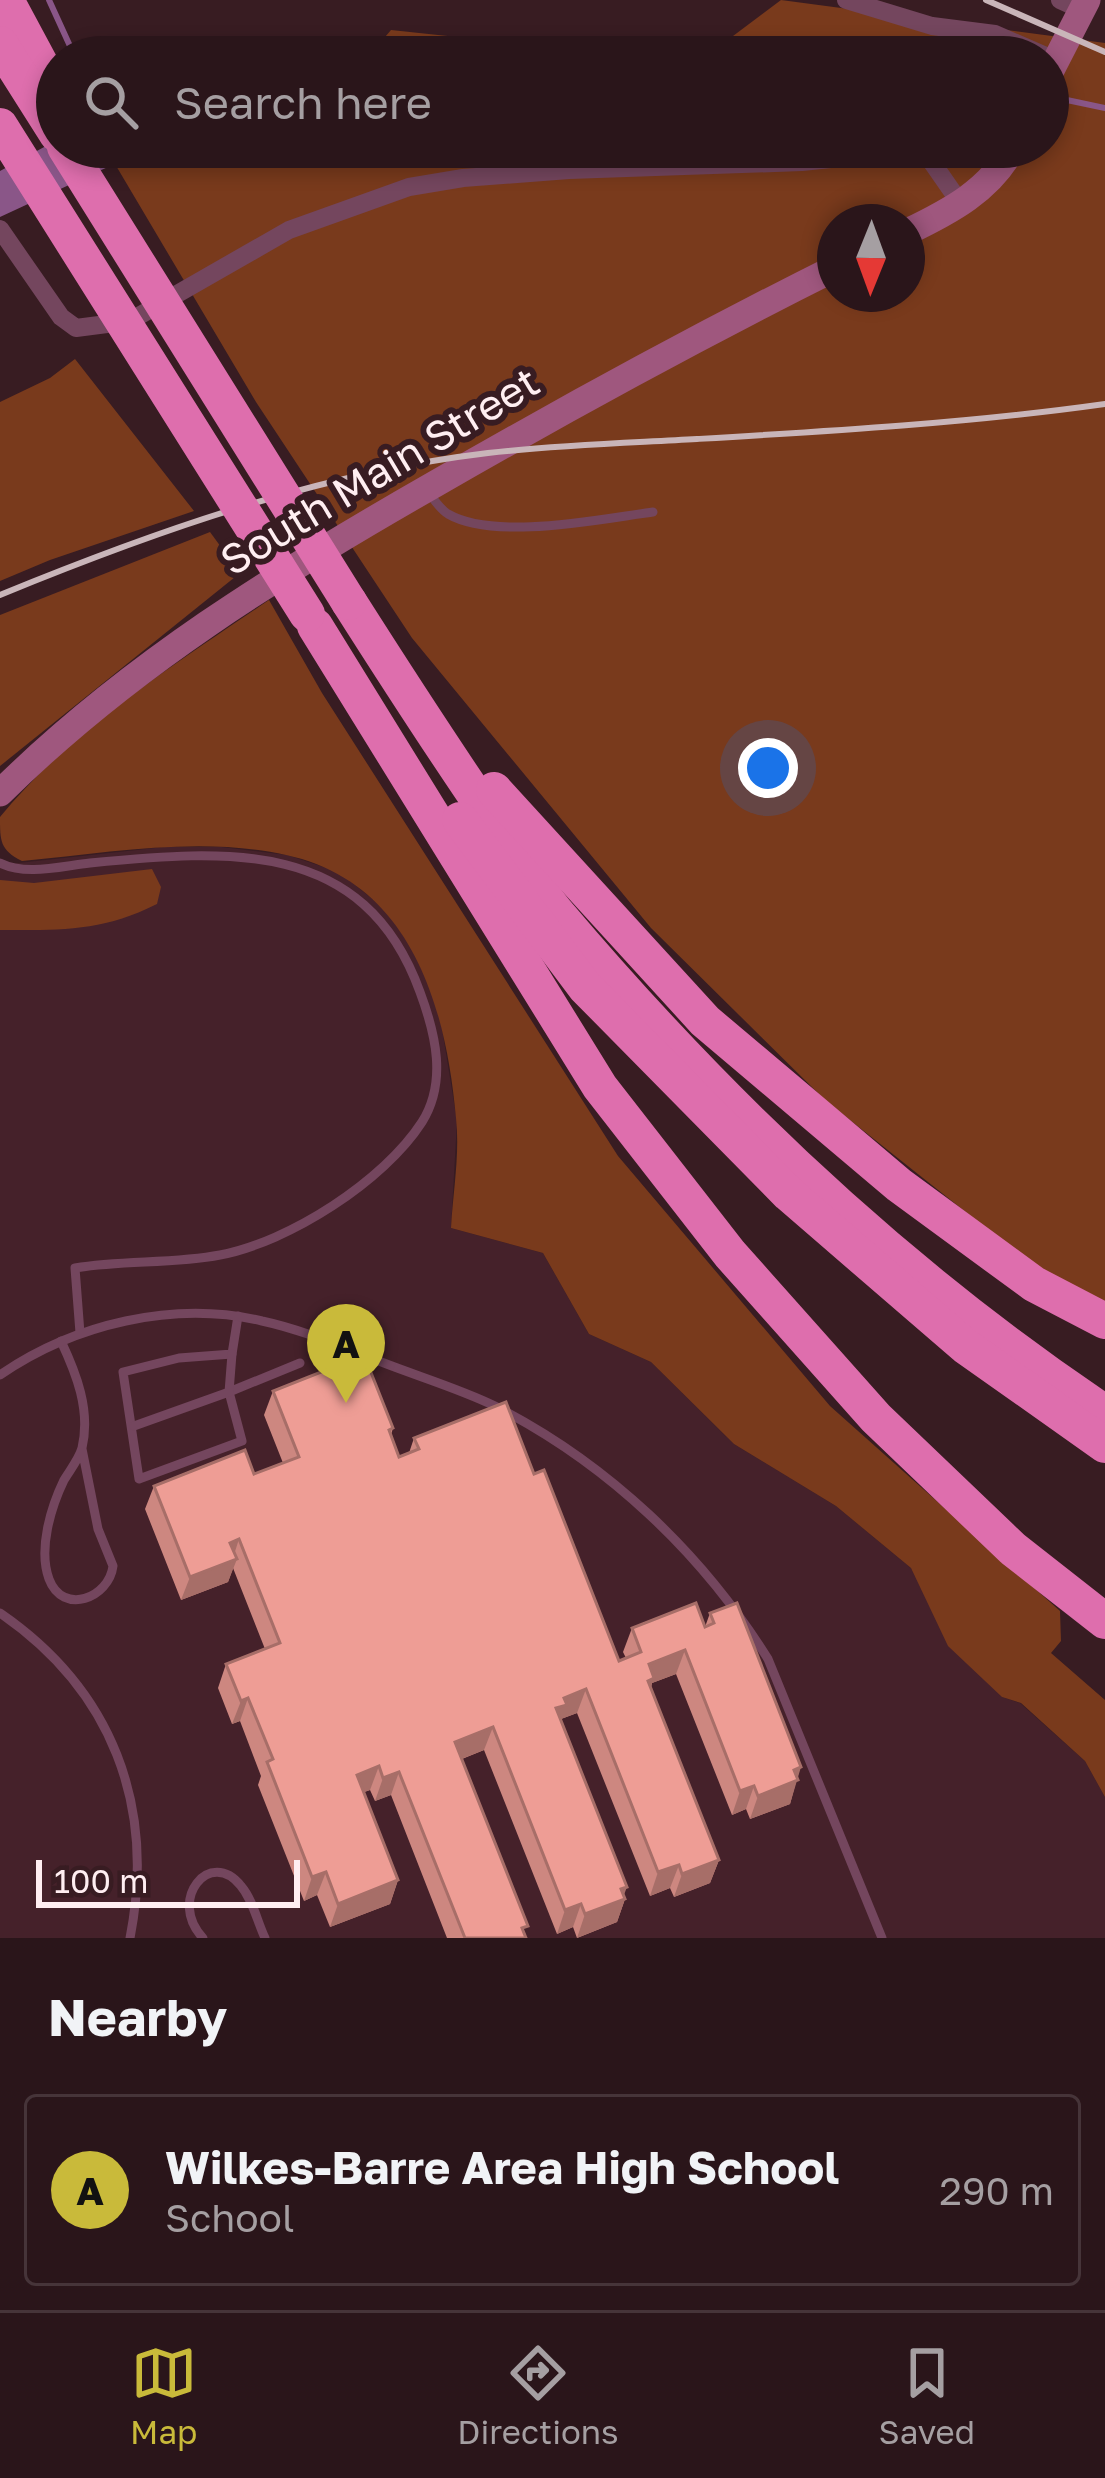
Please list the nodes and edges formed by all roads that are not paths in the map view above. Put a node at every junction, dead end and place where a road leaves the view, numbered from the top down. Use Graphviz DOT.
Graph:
graph roads {
  1 [pos="6,0"];
  2 [pos="846,0"];
  3 [pos="1076,3"];
  4 [pos="998,36"];
  5 [pos="1064,36"];
  6 [pos="0,44"];
  7 [pos="36,56"];
  8 [pos="36,101"];
  9 [pos="0,126"];
  10 [pos="78,168"];
  11 [pos="96,168"];
  12 [pos="627,168"];
  13 [pos="936,168"];
  14 [pos="998,168"];
  15 [pos="961,204"];
  16 [pos="925,223"];
  17 [pos="0,229"];
  18 [pos="817,277"];
  19 [pos="198,356"];
  20 [pos="426,489"];
  21 [pos="653,512"];
  22 [pos="349,602"];
  23 [pos="311,620"];
  24 [pos="0,794"];
  25 [pos="0,863"];
  26 [pos="238,1316"];
  27 [pos="1105,1322"];
  28 [pos="80,1333"];
  29 [pos="61,1341"];
  30 [pos="232,1354"];
  31 [pos="300,1363"];
  32 [pos="0,1375"];
  33 [pos="230,1392"];
  34 [pos="1105,1413"];
  35 [pos="134,1426"];
  36 [pos="1105,1445"];
  37 [pos="82,1449"];
  38 [pos="0,1612"];
  39 [pos="1105,1621"];
  40 [pos="130,1938"];
  41 [pos="203,1938"];
  42 [pos="265,1938"];
  43 [pos="882,1938"];
  1 -- 7 [label="highway"];
  2 -- 4 [label="street"];
  3 -- 5 [label="main road"];
  6 -- 8 [label="highway"];
  9 -- 23 [label="highway, bridge"];
  10 -- 19 [label="highway, bridge"];
  11 -- 19 [label="highway, bridge"];
  12 -- 17 [label="street"];
  13 -- 15 [label="street"];
  14 -- 15 [label="main road"];
  15 -- 16 [label="main road"];
  18 -- 20 [label="main road, South Main Street"];
  19 -- 22 [label="highway, bridge"];
  20 -- 21 [label="lane"];
  20 -- 24 [label="main road, South Main Street"];
  22 -- 27 [label="highway"];
  22 -- 34 [label="highway"];
  23 -- 36 [label="highway"];
  23 -- 39 [label="highway"];
  25 -- 28 [label="lane"];
  26 -- 28 [label="lane"];
  26 -- 30 [label="lane"];
  26 -- 43 [label="lane"];
  28 -- 29 [label="lane"];
  29 -- 32 [label="lane"];
  29 -- 37 [label="lane"];
  30 -- 33 [label="lane"];
  30 -- 35 [label="lane"];
  31 -- 33 [label="lane"];
  33 -- 35 [label="lane"];
  33 -- 35 [label="lane"];
  37 -- 37 [label="lane"];
  38 -- 40 [label="lane"];
  41 -- 42 [label="lane"];
}
